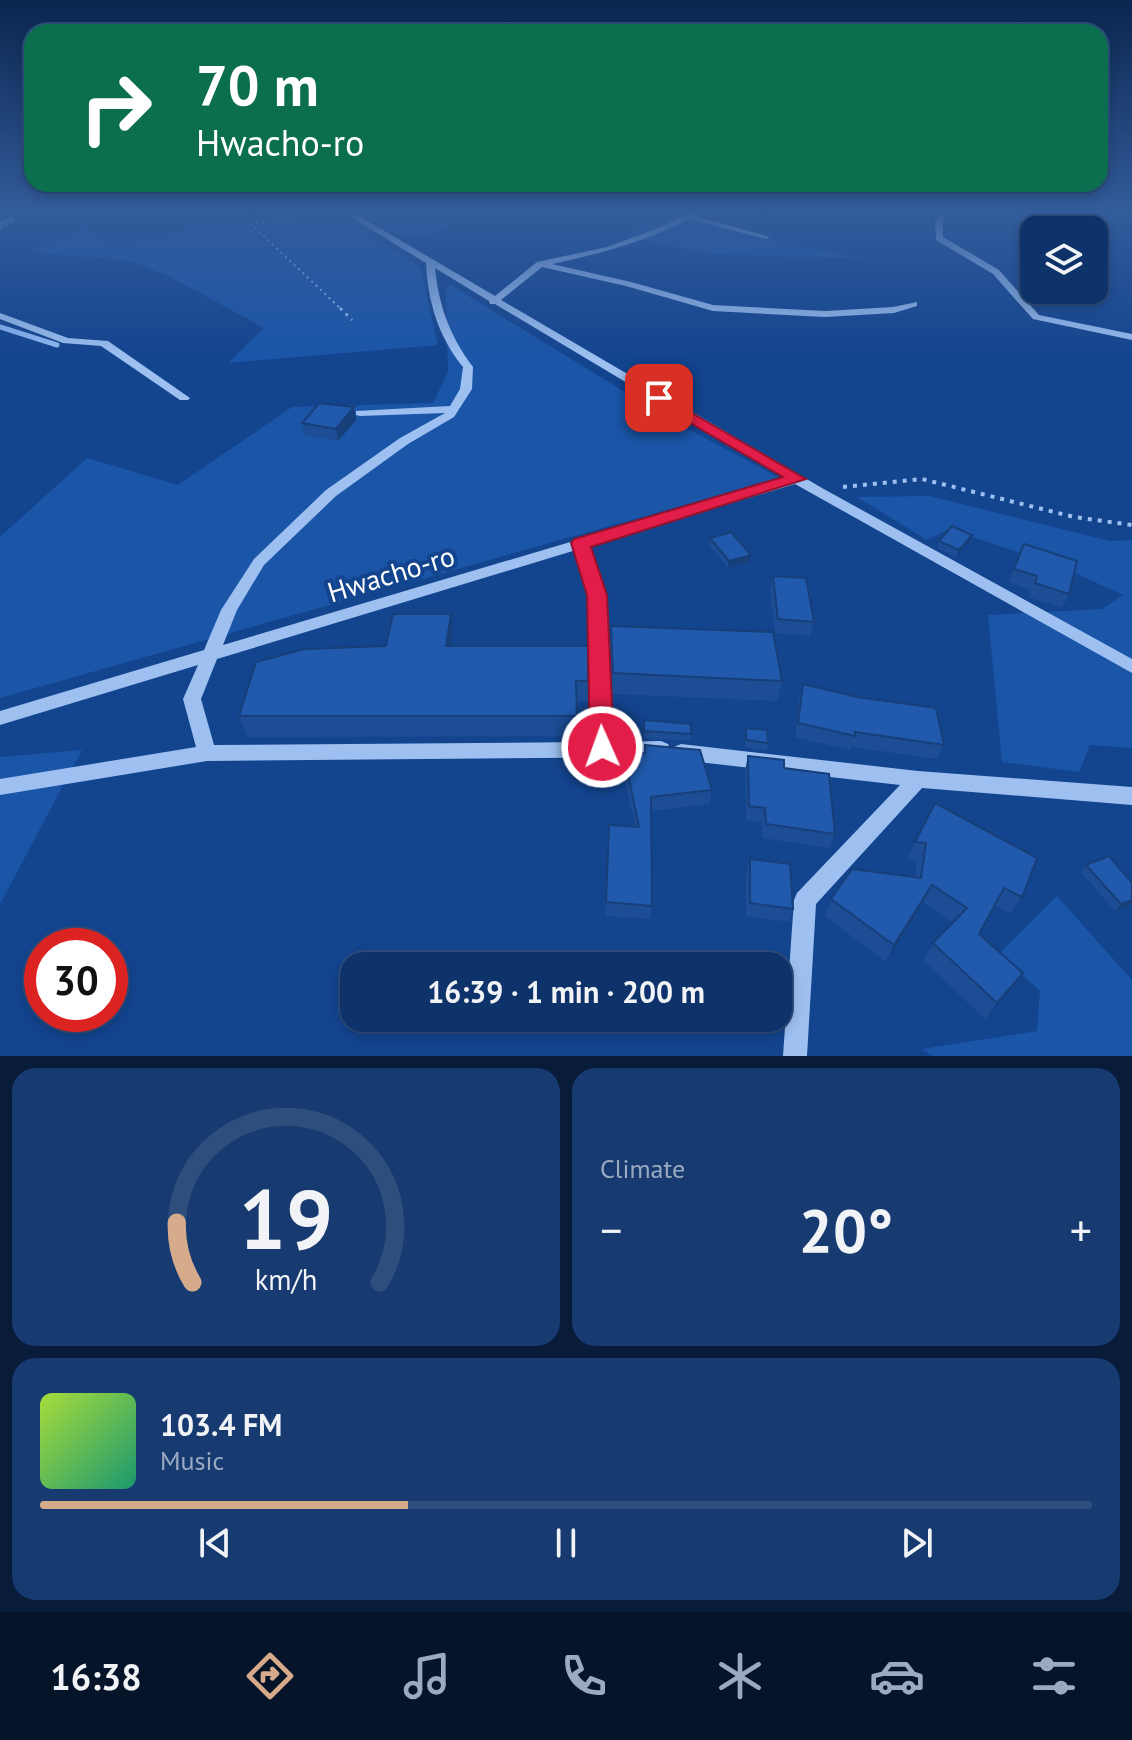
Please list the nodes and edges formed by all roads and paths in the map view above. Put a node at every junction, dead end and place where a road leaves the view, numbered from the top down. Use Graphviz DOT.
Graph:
graph roads {
  1 [pos="288,259"];
  2 [pos="424,259"];
  3 [pos="562,259"];
  4 [pos="975,259"];
  5 [pos="430,263"];
  6 [pos="540,264"];
  7 [pos="493,302"];
  8 [pos="914,304"];
  9 [pos="0,316"];
  10 [pos="352,320"];
  11 [pos="1132,337"];
  12 [pos="184,398"];
  13 [pos="454,409"];
  14 [pos="360,413"];
  15 [pos="797,479"];
  16 [pos="817,491"];
  17 [pos="1132,525"];
  18 [pos="581,543"];
  19 [pos="210,655"];
  20 [pos="1132,667"];
  21 [pos="0,718"];
  22 [pos="602,747"];
  23 [pos="207,753"];
  24 [pos="918,779"];
  25 [pos="0,787"];
  26 [pos="1132,796"];
  27 [pos="795,1056"];
  1 -- 10 [label="path"];
  2 -- 5 [label="street"];
  3 -- 6 [label="street"];
  4 -- 11 [label="street"];
  5 -- 7 [label="street"];
  5 -- 13 [label="street"];
  6 -- 7 [label="street"];
  6 -- 8 [label="street"];
  7 -- 15 [label="street"];
  9 -- 12 [label="street"];
  13 -- 14 [label="street"];
  13 -- 19 [label="street"];
  15 -- 16 [label="street"];
  15 -- 18 [label="street, Hwacho-ro"];
  16 -- 17 [label="path"];
  16 -- 20 [label="street"];
  18 -- 19 [label="street, Hwacho-ro"];
  18 -- 22 [label="street"];
  19 -- 21 [label="street, Hwacho-ro"];
  19 -- 23 [label="street"];
  22 -- 23 [label="street"];
  22 -- 24 [label="street"];
  23 -- 25 [label="street"];
  24 -- 26 [label="street"];
  24 -- 27 [label="street"];
}
